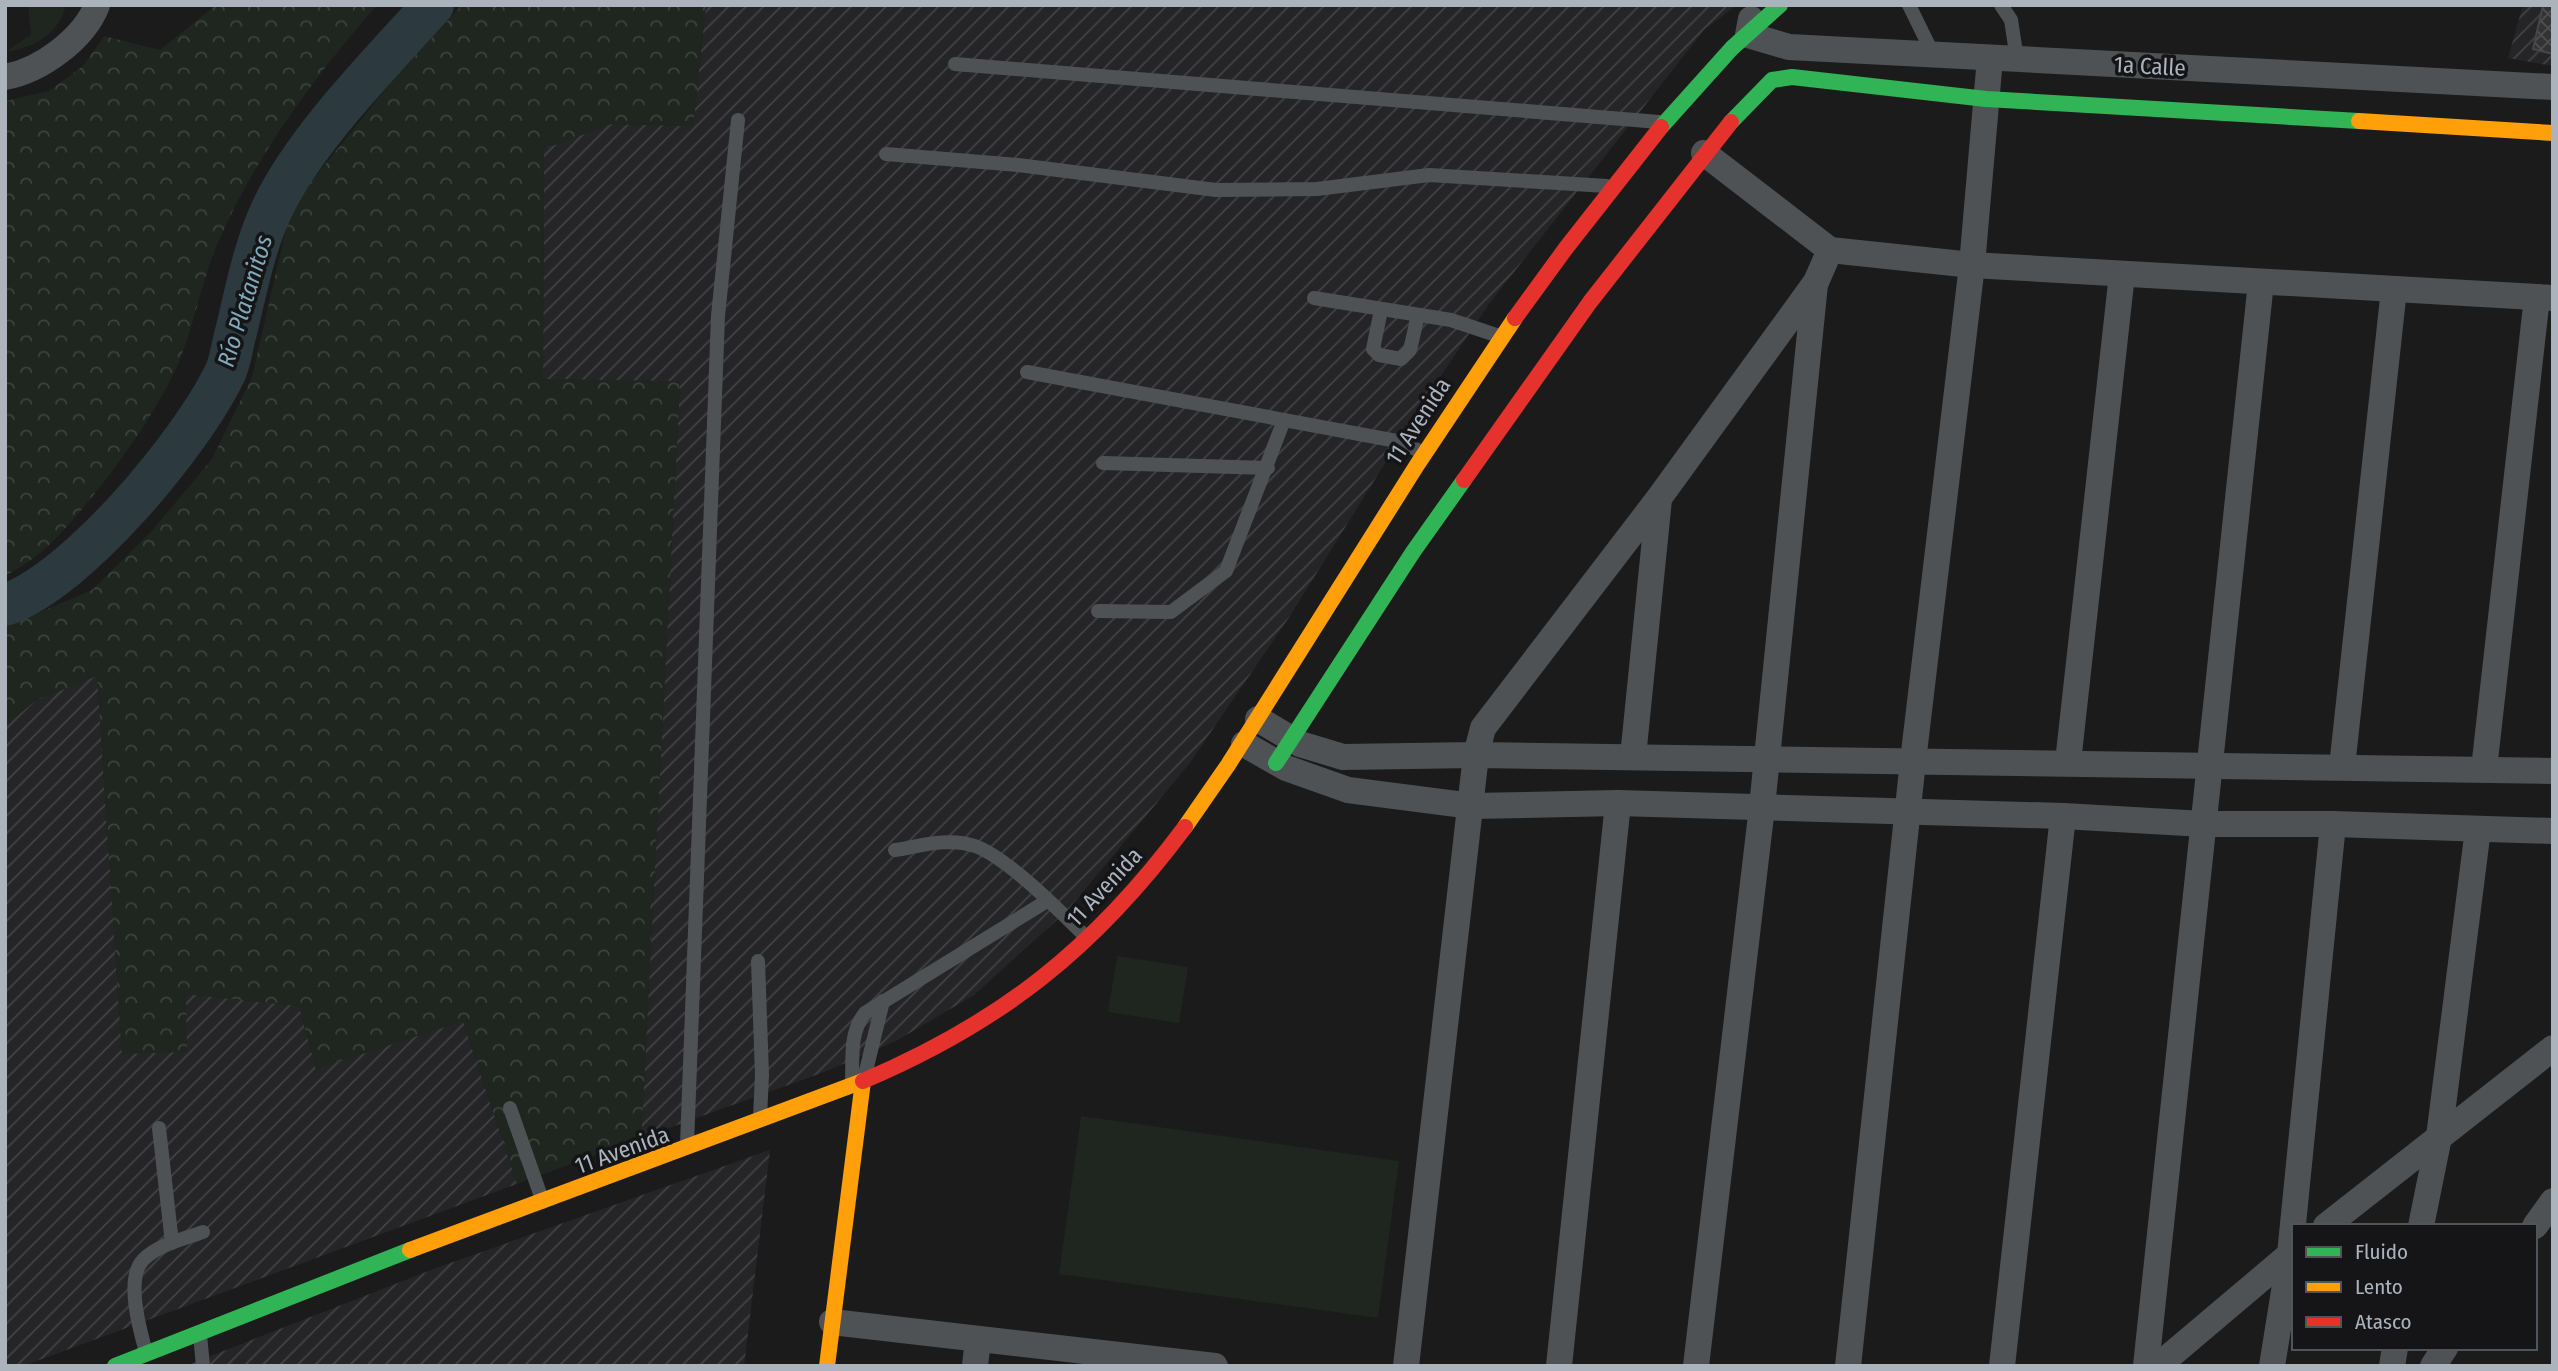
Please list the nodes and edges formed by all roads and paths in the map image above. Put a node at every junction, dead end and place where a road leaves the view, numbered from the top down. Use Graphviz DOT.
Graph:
graph roads {
  1 [pos="97,5"];
  2 [pos="1755,5"];
  3 [pos="1780,5"];
  4 [pos="1910,5"];
  5 [pos="2001,5"];
  6 [pos="1748,36"];
  7 [pos="1933,54"];
  8 [pos="1990,58"];
  9 [pos="2017,59"];
  10 [pos="955,64"];
  11 [pos="5,77"];
  12 [pos="2553,87"];
  13 [pos="1986,99"];
  14 [pos="738,120"];
  15 [pos="1664,122"];
  16 [pos="2553,133"];
  17 [pos="1704,153"];
  18 [pos="886,154"];
  19 [pos="1612,187"];
  20 [pos="1830,250"];
  21 [pos="1972,265"];
  22 [pos="2122,274"];
  23 [pos="1816,282"];
  24 [pos="2261,282"];
  25 [pos="2395,289"];
  26 [pos="1314,298"];
  27 [pos="2545,298"];
  28 [pos="1381,310"];
  29 [pos="1418,315"];
  30 [pos="1501,337"];
  31 [pos="1027,372"];
  32 [pos="1284,420"];
  33 [pos="1424,453"];
  34 [pos="1102,463"];
  35 [pos="1268,468"];
  36 [pos="1659,498"];
  37 [pos="1098,611"];
  38 [pos="1258,719"];
  39 [pos="1291,739"];
  40 [pos="1244,744"];
  41 [pos="1476,755"];
  42 [pos="1633,757"];
  43 [pos="1768,759"];
  44 [pos="1913,761"];
  45 [pos="2068,762"];
  46 [pos="1276,763"];
  47 [pos="2210,765"];
  48 [pos="2343,767"];
  49 [pos="2484,769"];
  50 [pos="2553,771"];
  51 [pos="1618,803"];
  52 [pos="1472,806"];
  53 [pos="1762,807"];
  54 [pos="1908,812"];
  55 [pos="2063,816"];
  56 [pos="2204,824"];
  57 [pos="2333,824"];
  58 [pos="2478,828"];
  59 [pos="2553,831"];
  60 [pos="895,850"];
  61 [pos="1047,901"];
  62 [pos="1088,939"];
  63 [pos="758,961"];
  64 [pos="883,1001"];
  65 [pos="2553,1048"];
  66 [pos="858,1083"];
  67 [pos="510,1108"];
  68 [pos="760,1119"];
  69 [pos="159,1128"];
  70 [pos="2439,1137"];
  71 [pos="687,1150"];
  72 [pos="2553,1201"];
  73 [pos="543,1203"];
  74 [pos="2295,1224"];
  75 [pos="2329,1224"];
  76 [pos="2421,1224"];
  77 [pos="2536,1224"];
  78 [pos="203,1232"];
  79 [pos="172,1243"];
  80 [pos="2292,1253"];
  81 [pos="832,1322"];
  82 [pos="200,1333"];
  83 [pos="978,1339"];
  84 [pos="2444,1350"];
  85 [pos="147,1354"];
  86 [pos="1115,1360"];
  87 [pos="115,1366"];
  88 [pos="203,1366"];
  89 [pos="827,1366"];
  90 [pos="975,1366"];
  91 [pos="1214,1366"];
  92 [pos="1406,1366"];
  93 [pos="1559,1366"];
  94 [pos="1696,1366"];
  95 [pos="1848,1366"];
  96 [pos="2002,1366"];
  97 [pos="2146,1366"];
  98 [pos="2158,1366"];
  99 [pos="2272,1366"];
  100 [pos="2433,1366"];
  1 -- 11 [label="street"];
  2 -- 6 [label="street"];
  3 -- 6 [label="main road, 11 Avenida"];
  4 -- 7 [label="lane"];
  5 -- 9 [label="lane"];
  6 -- 7 [label="street, 1a Calle"];
  6 -- 15 [label="main road, 11 Avenida"];
  7 -- 8 [label="street, 1a Calle"];
  8 -- 9 [label="street, 1a Calle"];
  8 -- 13 [label="street"];
  9 -- 12 [label="street, 1a Calle"];
  10 -- 15 [label="lane"];
  13 -- 16 [label="main road"];
  13 -- 17 [label="main road"];
  13 -- 21 [label="street"];
  14 -- 71 [label="lane"];
  15 -- 19 [label="main road, 11 Avenida"];
  17 -- 20 [label="street"];
  17 -- 39 [label="main road"];
  18 -- 19 [label="lane"];
  19 -- 30 [label="main road, 11 Avenida"];
  20 -- 21 [label="street"];
  20 -- 23 [label="street"];
  21 -- 22 [label="street"];
  21 -- 44 [label="street"];
  22 -- 24 [label="street"];
  22 -- 45 [label="street"];
  23 -- 36 [label="street"];
  23 -- 43 [label="street"];
  24 -- 25 [label="street"];
  24 -- 47 [label="street"];
  25 -- 27 [label="street"];
  25 -- 48 [label="street"];
  26 -- 28 [label="lane"];
  27 -- 49 [label="street"];
  28 -- 29 [label="lane"];
  28 -- 29 [label="lane"];
  29 -- 30 [label="lane"];
  30 -- 33 [label="main road, 11 Avenida"];
  31 -- 32 [label="lane"];
  32 -- 33 [label="lane"];
  32 -- 35 [label="lane"];
  33 -- 38 [label="main road, 11 Avenida"];
  34 -- 35 [label="lane"];
  35 -- 37 [label="lane"];
  36 -- 41 [label="street"];
  36 -- 42 [label="street"];
  38 -- 39 [label="street"];
  38 -- 40 [label="main road, 11 Avenida"];
  39 -- 41 [label="street"];
  39 -- 46 [label="main road"];
  40 -- 46 [label="street"];
  40 -- 62 [label="main road, 11 Avenida"];
  41 -- 42 [label="street"];
  41 -- 52 [label="street"];
  42 -- 43 [label="street"];
  43 -- 44 [label="street"];
  43 -- 53 [label="street"];
  44 -- 45 [label="street"];
  44 -- 54 [label="street"];
  45 -- 47 [label="street"];
  46 -- 52 [label="street"];
  47 -- 48 [label="street"];
  47 -- 56 [label="street"];
  48 -- 49 [label="street"];
  49 -- 50 [label="street"];
  51 -- 52 [label="street"];
  51 -- 53 [label="street"];
  51 -- 93 [label="street"];
  52 -- 92 [label="street"];
  53 -- 54 [label="street"];
  53 -- 94 [label="street"];
  54 -- 55 [label="street"];
  54 -- 95 [label="street"];
  55 -- 56 [label="street"];
  55 -- 96 [label="street"];
  56 -- 57 [label="street"];
  56 -- 97 [label="street"];
  57 -- 58 [label="street"];
  57 -- 74 [label="street"];
  58 -- 59 [label="street"];
  58 -- 70 [label="street"];
  60 -- 61 [label="lane"];
  61 -- 62 [label="lane"];
  61 -- 64 [label="lane"];
  62 -- 66 [label="main road, 11 Avenida"];
  63 -- 68 [label="lane"];
  64 -- 66 [label="lane"];
  64 -- 66 [label="lane"];
  65 -- 70 [label="street"];
  66 -- 68 [label="main road, 11 Avenida"];
  66 -- 81 [label="main road"];
  67 -- 73 [label="lane"];
  68 -- 71 [label="main road, 11 Avenida"];
  69 -- 79 [label="lane"];
  70 -- 75 [label="street"];
  70 -- 76 [label="street"];
  71 -- 73 [label="main road, 11 Avenida"];
  72 -- 77 [label="street"];
  73 -- 82 [label="main road, 11 Avenida"];
  78 -- 79 [label="lane"];
  79 -- 85 [label="lane"];
  80 -- 98 [label="street"];
  80 -- 99 [label="street"];
  81 -- 83 [label="street"];
  81 -- 89 [label="main road"];
  82 -- 85 [label="main road, 11 Avenida"];
  82 -- 88 [label="lane"];
  83 -- 86 [label="street"];
  83 -- 90 [label="street"];
  84 -- 100 [label="street"];
  85 -- 87 [label="main road, 11 Avenida"];
  86 -- 91 [label="street"];
}
